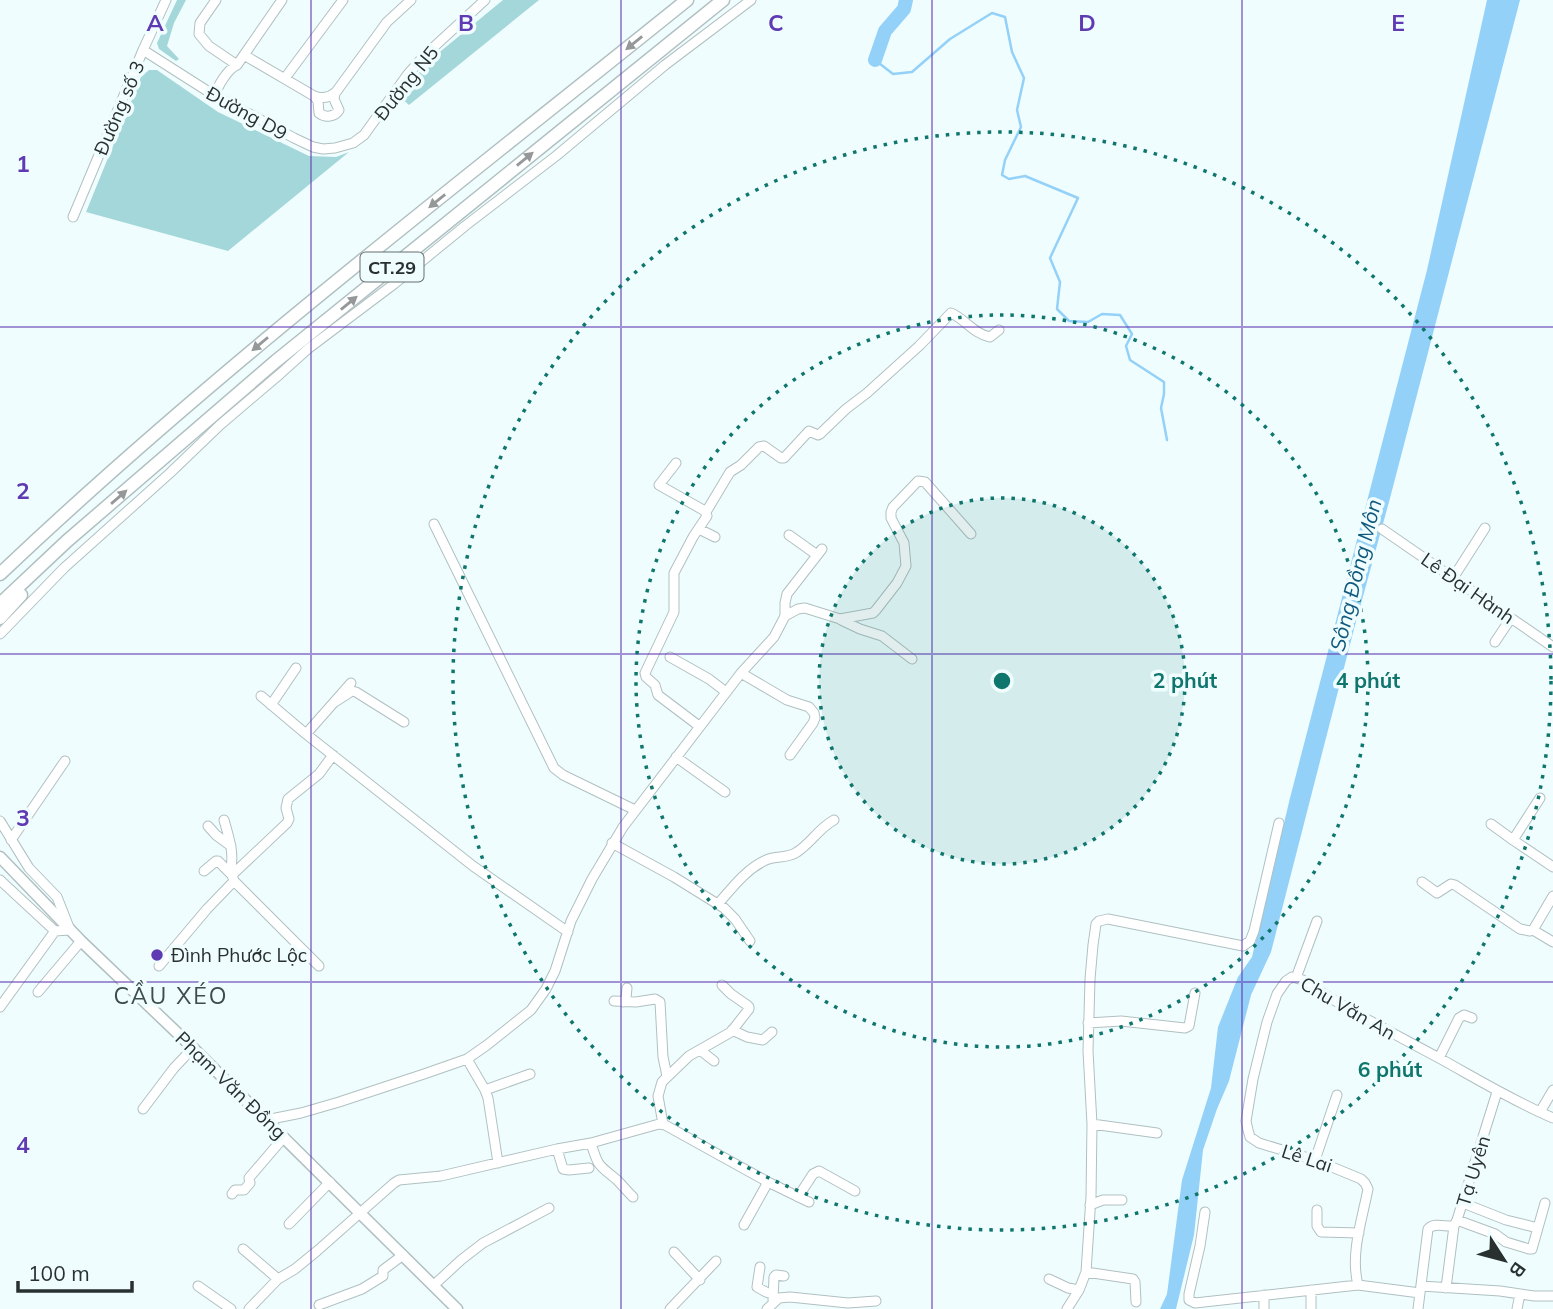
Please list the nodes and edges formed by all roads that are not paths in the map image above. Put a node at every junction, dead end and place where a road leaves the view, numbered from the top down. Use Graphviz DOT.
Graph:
graph roads {
  1 [pos="166,0"];
  2 [pos="216,0"];
  3 [pos="282,0"];
  4 [pos="343,0"];
  5 [pos="411,0"];
  6 [pos="485,0"];
  7 [pos="687,0"];
  8 [pos="723,0"];
  9 [pos="751,0"];
  10 [pos="143,50"];
  11 [pos="244,55"];
  12 [pos="237,65"];
  13 [pos="285,78"];
  14 [pos="336,92"];
  15 [pos="216,96"];
  16 [pos="314,96"];
  17 [pos="359,139"];
  18 [pos="73,217"];
  19 [pos="999,330"];
  20 [pos="676,463"];
  21 [pos="706,512"];
  22 [pos="434,524"];
  23 [pos="51,525"];
  24 [pos="1485,528"];
  25 [pos="699,529"];
  26 [pos="1382,529"];
  27 [pos="971,534"];
  28 [pos="789,535"];
  29 [pos="715,537"];
  30 [pos="67,541"];
  31 [pos="0,564"];
  32 [pos="0,573"];
  33 [pos="1453,578"];
  34 [pos="0,604"];
  35 [pos="785,616"];
  36 [pos="0,618"];
  37 [pos="1511,618"];
  38 [pos="840,619"];
  39 [pos="0,634"];
  40 [pos="1495,642"];
  41 [pos="1553,647"];
  42 [pos="670,657"];
  43 [pos="912,659"];
  44 [pos="296,668"];
  45 [pos="741,673"];
  46 [pos="351,683"];
  47 [pos="726,692"];
  48 [pos="261,696"];
  49 [pos="335,702"];
  50 [pos="271,705"];
  51 [pos="404,722"];
  52 [pos="699,726"];
  53 [pos="306,734"];
  54 [pos="333,755"];
  55 [pos="790,755"];
  56 [pos="676,757"];
  57 [pos="65,761"];
  58 [pos="725,792"];
  59 [pos="1540,798"];
  60 [pos="635,810"];
  61 [pos="224,820"];
  62 [pos="834,820"];
  63 [pos="0,821"];
  64 [pos="1279,824"];
  65 [pos="1491,824"];
  66 [pos="208,826"];
  67 [pos="12,840"];
  68 [pos="1513,840"];
  69 [pos="612,843"];
  70 [pos="231,846"];
  71 [pos="2,860"];
  72 [pos="1553,867"];
  73 [pos="204,871"];
  74 [pos="232,876"];
  75 [pos="0,880"];
  76 [pos="1422,882"];
  77 [pos="1551,900"];
  78 [pos="718,904"];
  79 [pos="1317,921"];
  80 [pos="70,930"];
  81 [pos="1534,930"];
  82 [pos="55,931"];
  83 [pos="568,932"];
  84 [pos="81,941"];
  85 [pos="750,941"];
  86 [pos="1553,942"];
  87 [pos="159,966"];
  88 [pos="319,966"];
  89 [pos="1294,978"];
  90 [pos="722,985"];
  91 [pos="626,988"];
  92 [pos="38,992"];
  93 [pos="641,992"];
  94 [pos="1195,993"];
  95 [pos="622,1002"];
  96 [pos="0,1007"];
  97 [pos="1472,1018"];
  98 [pos="1088,1023"];
  99 [pos="732,1031"];
  100 [pos="772,1032"];
  101 [pos="193,1048"];
  102 [pos="700,1050"];
  103 [pos="467,1059"];
  104 [pos="1439,1059"];
  105 [pos="714,1061"];
  106 [pos="530,1074"];
  107 [pos="667,1076"];
  108 [pos="485,1090"];
  109 [pos="1553,1090"];
  110 [pos="1497,1092"];
  111 [pos="1338,1095"];
  112 [pos="143,1109"];
  113 [pos="1540,1112"];
  114 [pos="1553,1118"];
  115 [pos="266,1120"];
  116 [pos="663,1124"];
  117 [pos="1092,1124"];
  118 [pos="1157,1133"];
  119 [pos="284,1138"];
  120 [pos="590,1143"];
  121 [pos="557,1149"];
  122 [pos="1315,1160"];
  123 [pos="498,1163"];
  124 [pos="589,1168"];
  125 [pos="330,1182"];
  126 [pos="768,1182"];
  127 [pos="855,1191"];
  128 [pos="232,1195"];
  129 [pos="633,1197"];
  130 [pos="798,1197"];
  131 [pos="1122,1200"];
  132 [pos="809,1202"];
  133 [pos="1463,1203"];
  134 [pos="1545,1203"];
  135 [pos="1090,1205"];
  136 [pos="550,1208"];
  137 [pos="1317,1210"];
  138 [pos="1205,1212"];
  139 [pos="361,1213"];
  140 [pos="1456,1223"];
  141 [pos="289,1224"];
  142 [pos="744,1226"];
  143 [pos="1538,1228"];
  144 [pos="1359,1233"];
  145 [pos="243,1249"];
  146 [pos="674,1252"];
  147 [pos="403,1255"];
  148 [pos="716,1261"];
  149 [pos="760,1267"];
  150 [pos="1086,1272"];
  151 [pos="784,1276"];
  152 [pos="278,1279"];
  153 [pos="1049,1279"];
  154 [pos="700,1280"];
  155 [pos="434,1285"];
  156 [pos="1358,1285"];
  157 [pos="198,1286"];
  158 [pos="1446,1288"];
  159 [pos="1079,1290"];
  160 [pos="1311,1290"];
  161 [pos="1420,1290"];
  162 [pos="1520,1294"];
  163 [pos="1264,1295"];
  164 [pos="1553,1296"];
  165 [pos="771,1301"];
  166 [pos="876,1301"];
  167 [pos="1136,1302"];
  168 [pos="319,1305"];
  169 [pos="231,1309"];
  170 [pos="249,1309"];
  171 [pos="457,1309"];
  172 [pos="670,1309"];
  173 [pos="1067,1309"];
  174 [pos="1264,1309"];
  175 [pos="1311,1309"];
  176 [pos="1418,1309"];
  177 [pos="1517,1309"];
  1 -- 10 [label="street, Đường số 3"];
  2 -- 12 [label="street"];
  3 -- 11 [label="street"];
  4 -- 13 [label="street"];
  5 -- 14 [label="street"];
  6 -- 17 [label="street, Đường N5"];
  7 -- 23 [label="highway, CT.29, one-way"];
  30 -- 8 [label="highway, CT.29, one-way"];
  9 -- 39 [label="street"];
  10 -- 15 [label="street, Đường D9"];
  10 -- 18 [label="street, Đường số 3"];
  11 -- 12 [label="street"];
  11 -- 13 [label="street"];
  12 -- 15 [label="street"];
  13 -- 16 [label="street"];
  14 -- 16 [label="street"];
  14 -- 16 [label="street"];
  15 -- 17 [label="street, Đường D9"];
  19 -- 21 [label="street"];
  20 -- 21 [label="street"];
  21 -- 25 [label="street"];
  22 -- 60 [label="street"];
  23 -- 31 [label="highway"];
  23 -- 32 [label="highway, CT.29"];
  24 -- 33 [label="street"];
  25 -- 29 [label="street"];
  25 -- 52 [label="street"];
  26 -- 33 [label="street, Lê Đại Hành"];
  27 -- 38 [label="street"];
  28 -- 35 [label="street"];
  30 -- 34 [label="highway, CT.29"];
  30 -- 36 [label="highway"];
  33 -- 37 [label="street, Lê Đại Hành"];
  35 -- 38 [label="street"];
  35 -- 45 [label="street"];
  37 -- 40 [label="street"];
  37 -- 41 [label="street, Lê Đại Hành"];
  38 -- 43 [label="street"];
  42 -- 47 [label="street"];
  44 -- 50 [label="street"];
  45 -- 47 [label="street"];
  45 -- 55 [label="street"];
  46 -- 49 [label="street"];
  47 -- 52 [label="street"];
  48 -- 50 [label="street"];
  49 -- 51 [label="street"];
  49 -- 53 [label="street"];
  50 -- 53 [label="street"];
  52 -- 56 [label="street"];
  53 -- 54 [label="street"];
  54 -- 74 [label="street"];
  54 -- 83 [label="street"];
  56 -- 58 [label="street"];
  56 -- 60 [label="street"];
  57 -- 67 [label="street"];
  59 -- 68 [label="street"];
  60 -- 69 [label="street"];
  61 -- 70 [label="street"];
  62 -- 78 [label="street"];
  63 -- 67 [label="street"];
  64 -- 98 [label="street"];
  65 -- 68 [label="street"];
  66 -- 70 [label="street"];
  67 -- 80 [label="street"];
  68 -- 72 [label="street"];
  69 -- 78 [label="street"];
  69 -- 83 [label="street"];
  70 -- 74 [label="street"];
  71 -- 80 [label="main road, Phạm Văn Đồng"];
  73 -- 74 [label="street"];
  74 -- 87 [label="street"];
  74 -- 88 [label="street"];
  75 -- 82 [label="street"];
  76 -- 81 [label="street"];
  77 -- 81 [label="street"];
  78 -- 85 [label="street"];
  79 -- 89 [label="street, Lê Lai"];
  80 -- 82 [label="street"];
  80 -- 84 [label="main road, Phạm Văn Đồng"];
  81 -- 86 [label="street"];
  82 -- 96 [label="street"];
  83 -- 103 [label="street"];
  84 -- 92 [label="street"];
  84 -- 101 [label="main road, Phạm Văn Đồng"];
  89 -- 104 [label="street, Chu Văn An"];
  89 -- 122 [label="street, Lê Lai"];
  90 -- 99 [label="street"];
  91 -- 95 [label="street"];
  93 -- 95 [label="street"];
  94 -- 98 [label="street"];
  95 -- 107 [label="street"];
  97 -- 104 [label="street"];
  98 -- 117 [label="street"];
  99 -- 100 [label="street"];
  99 -- 102 [label="street"];
  101 -- 112 [label="street"];
  101 -- 115 [label="main road, Phạm Văn Đồng"];
  102 -- 105 [label="street"];
  102 -- 107 [label="street"];
  103 -- 108 [label="street"];
  103 -- 115 [label="street"];
  104 -- 110 [label="street, Chu Văn An"];
  106 -- 108 [label="street"];
  107 -- 116 [label="street"];
  108 -- 123 [label="street"];
  109 -- 113 [label="street"];
  110 -- 113 [label="street, Chu Văn An"];
  110 -- 133 [label="street, Tạ Uyên"];
  111 -- 122 [label="street"];
  113 -- 114 [label="street, Chu Văn An"];
  115 -- 119 [label="main road, Phạm Văn Đồng"];
  116 -- 120 [label="street"];
  116 -- 126 [label="street"];
  117 -- 118 [label="street"];
  117 -- 135 [label="street"];
  119 -- 125 [label="main road, Phạm Văn Đồng"];
  119 -- 128 [label="street"];
  120 -- 121 [label="street"];
  120 -- 129 [label="street"];
  121 -- 123 [label="street"];
  121 -- 124 [label="street"];
  122 -- 144 [label="street, Lê Lai"];
  123 -- 139 [label="street"];
  125 -- 139 [label="main road, Phạm Văn Đồng"];
  125 -- 141 [label="street"];
  126 -- 130 [label="street"];
  126 -- 142 [label="street"];
  127 -- 130 [label="street"];
  130 -- 132 [label="street"];
  131 -- 135 [label="street"];
  133 -- 140 [label="street, Tạ Uyên"];
  133 -- 143 [label="street"];
  134 -- 143 [label="street"];
  135 -- 150 [label="street"];
  136 -- 155 [label="street"];
  137 -- 144 [label="street"];
  138 -- 163 [label="street"];
  139 -- 147 [label="main road, Phạm Văn Đồng"];
  139 -- 152 [label="street"];
  140 -- 143 [label="street"];
  140 -- 158 [label="street"];
  140 -- 161 [label="street, Tạ Uyên"];
  144 -- 156 [label="street, Lê Lai"];
  145 -- 152 [label="street"];
  146 -- 154 [label="street"];
  147 -- 155 [label="main road, Phạm Văn Đồng"];
  147 -- 168 [label="street"];
  148 -- 154 [label="street"];
  149 -- 165 [label="street"];
  150 -- 159 [label="street"];
  150 -- 167 [label="street"];
  151 -- 165 [label="street"];
  152 -- 170 [label="street"];
  153 -- 159 [label="street"];
  154 -- 172 [label="street"];
  155 -- 171 [label="main road, Phạm Văn Đồng"];
  156 -- 160 [label="street"];
  156 -- 161 [label="street"];
  157 -- 169 [label="street"];
  158 -- 161 [label="street"];
  158 -- 162 [label="street"];
  159 -- 173 [label="street"];
  160 -- 163 [label="street"];
  160 -- 175 [label="street"];
  161 -- 176 [label="street, Tạ Uyên"];
  162 -- 164 [label="street"];
  162 -- 177 [label="street"];
  163 -- 174 [label="street"];
  165 -- 166 [label="street"];
}
